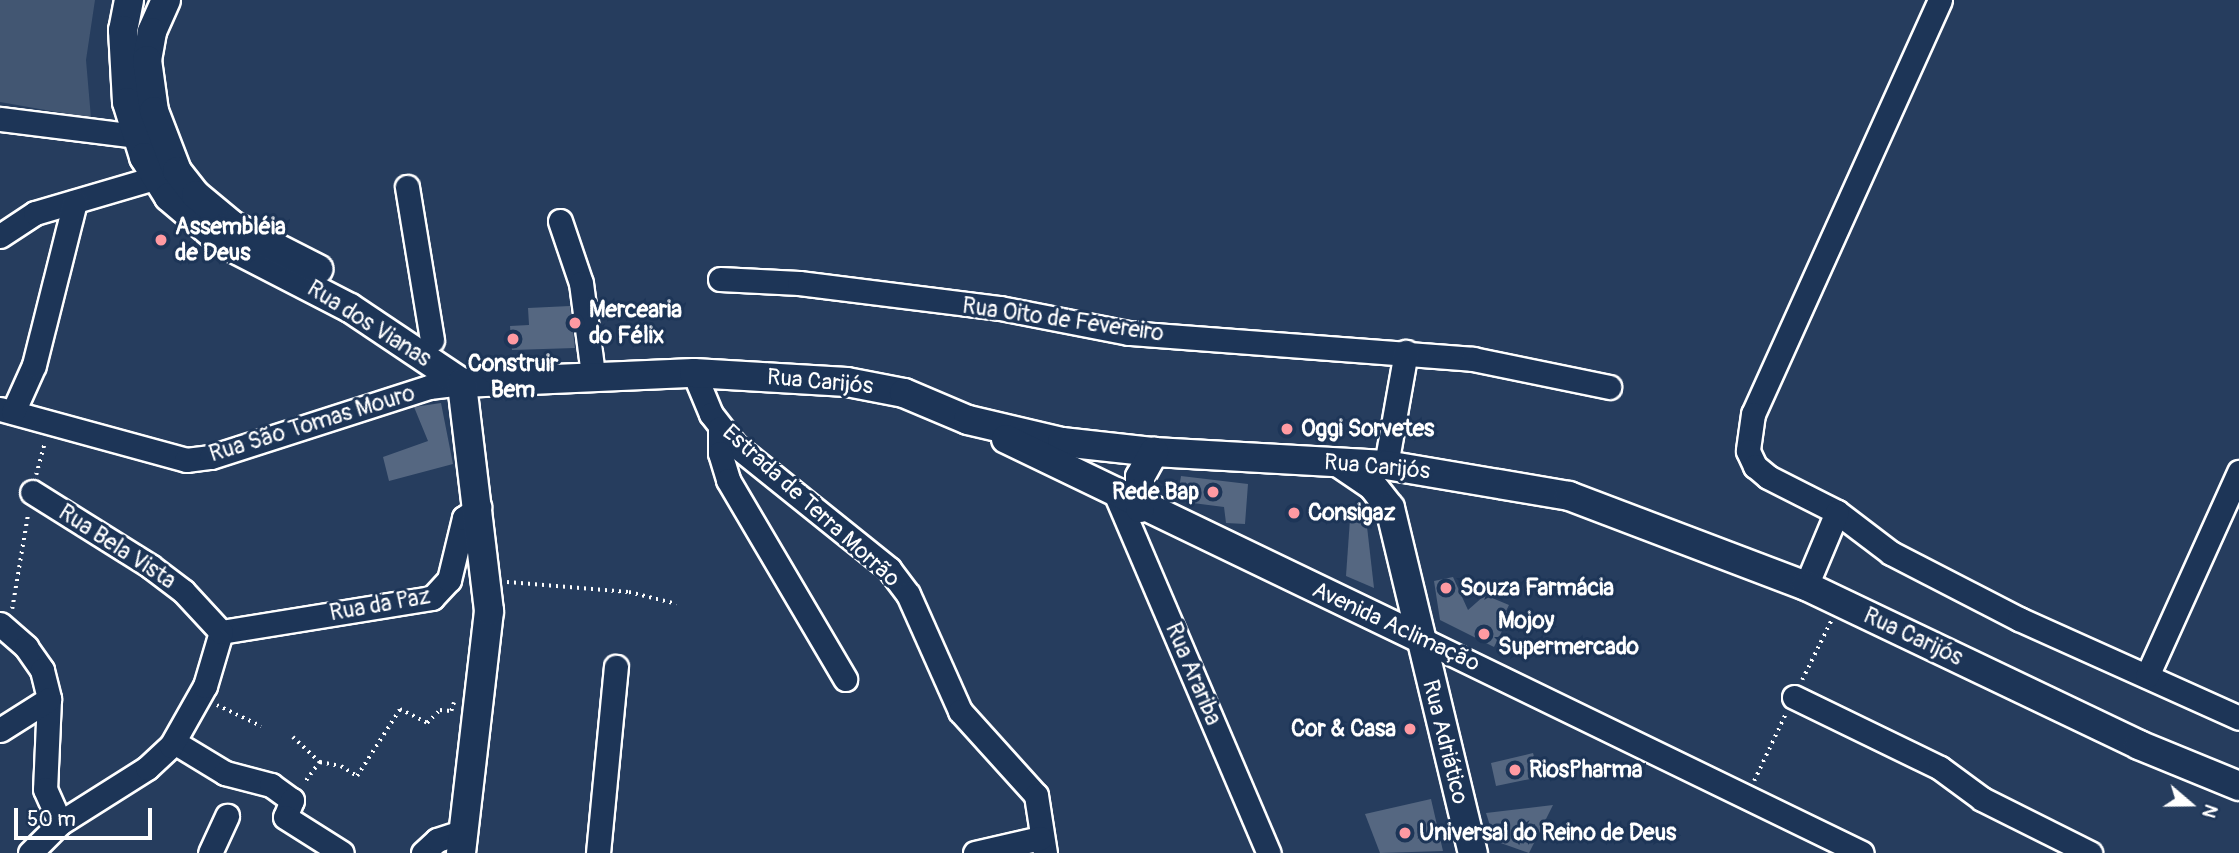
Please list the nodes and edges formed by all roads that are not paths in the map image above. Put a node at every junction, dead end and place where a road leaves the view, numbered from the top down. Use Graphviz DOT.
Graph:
graph roads {
  1 [pos="129,0"];
  2 [pos="166,0"];
  3 [pos="1940,0"];
  4 [pos="0,119"];
  5 [pos="136,136"];
  6 [pos="166,175"];
  7 [pos="407,187"];
  8 [pos="75,202"];
  9 [pos="560,221"];
  10 [pos="0,236"];
  11 [pos="720,279"];
  12 [pos="432,340"];
  13 [pos="1406,352"];
  14 [pos="694,373"];
  15 [pos="593,374"];
  16 [pos="474,382"];
  17 [pos="1609,387"];
  18 [pos="7,410"];
  19 [pos="968,420"];
  20 [pos="720,428"];
  21 [pos="1154,452"];
  22 [pos="1338,463"];
  23 [pos="1386,465"];
  24 [pos="2239,472"];
  25 [pos="1443,473"];
  26 [pos="32,492"];
  27 [pos="1128,501"];
  28 [pos="479,507"];
  29 [pos="1390,508"];
  30 [pos="1837,512"];
  31 [pos="1806,586"];
  32 [pos="4,626"];
  33 [pos="221,632"];
  34 [pos="1419,638"];
  35 [pos="616,667"];
  36 [pos="2147,676"];
  37 [pos="845,679"];
  38 [pos="1794,697"];
  39 [pos="49,699"];
  40 [pos="2239,718"];
  41 [pos="0,730"];
  42 [pos="174,742"];
  43 [pos="2239,786"];
  44 [pos="227,816"];
  45 [pos="60,823"];
  46 [pos="461,843"];
  47 [pos="1042,846"];
  48 [pos="30,853"];
  49 [pos="210,853"];
  50 [pos="342,853"];
  51 [pos="423,853"];
  52 [pos="598,853"];
  53 [pos="975,853"];
  54 [pos="1269,853"];
  55 [pos="1473,853"];
  56 [pos="1861,853"];
  57 [pos="2090,853"];
  1 -- 5 [label="main road, Rua dos Vianas"];
  2 -- 6 [label="main road, Rua dos Vianas"];
  3 -- 30 [label="street"];
  4 -- 5 [label="street"];
  5 -- 6 [label="main road, Rua dos Vianas"];
  6 -- 8 [label="street"];
  6 -- 12 [label="main road, Rua dos Vianas"];
  6 -- 16 [label="main road, Rua dos Vianas"];
  7 -- 12 [label="street"];
  8 -- 10 [label="street"];
  8 -- 18 [label="street"];
  9 -- 15 [label="street"];
  11 -- 13 [label="street, Rua Oito de Fevereiro"];
  12 -- 16 [label="main road, Rua dos Vianas"];
  13 -- 17 [label="street, Rua Oito de Fevereiro"];
  13 -- 23 [label="street"];
  14 -- 15 [label="main road, Rua Carijós"];
  14 -- 19 [label="main road, Rua Carijós"];
  14 -- 20 [label="street, Estrada de Terra Morrão"];
  15 -- 16 [label="main road, Rua Carijós"];
  16 -- 18 [label="street, Rua São Tomas Mouro"];
  16 -- 28 [label="main road"];
  19 -- 21 [label="main road, Rua Carijós"];
  19 -- 27 [label="main road, Avenida Aclimação"];
  20 -- 37 [label="street"];
  20 -- 47 [label="street, Estrada de Terra Morrão"];
  21 -- 22 [label="main road, Rua Carijós"];
  21 -- 27 [label="main road"];
  22 -- 23 [label="main road, Rua Carijós"];
  22 -- 29 [label="main road, Rua Adriático"];
  23 -- 25 [label="main road, Rua Carijós"];
  24 -- 36 [label="street"];
  25 -- 29 [label="main road"];
  25 -- 31 [label="main road, Rua Carijós"];
  26 -- 33 [label="street, Rua Bela Vista"];
  27 -- 34 [label="main road, Avenida Aclimação"];
  27 -- 54 [label="street, Rua Arariba"];
  28 -- 33 [label="street, Rua da Paz"];
  28 -- 46 [label="main road"];
  29 -- 34 [label="main road, Rua Adriático"];
  30 -- 31 [label="street"];
  30 -- 36 [label="street"];
  31 -- 43 [label="main road, Rua Carijós"];
  32 -- 39 [label="street"];
  33 -- 42 [label="street"];
  34 -- 55 [label="main road, Rua Adriático"];
  34 -- 56 [label="street, Avenida Aclimação"];
  35 -- 52 [label="street"];
  36 -- 40 [label="street"];
  38 -- 57 [label="street"];
  39 -- 41 [label="street"];
  39 -- 45 [label="street"];
  42 -- 45 [label="street"];
  42 -- 50 [label="street"];
  44 -- 49 [label="street"];
  45 -- 48 [label="street"];
  46 -- 51 [label="street"];
  47 -- 53 [label="street"];
}
